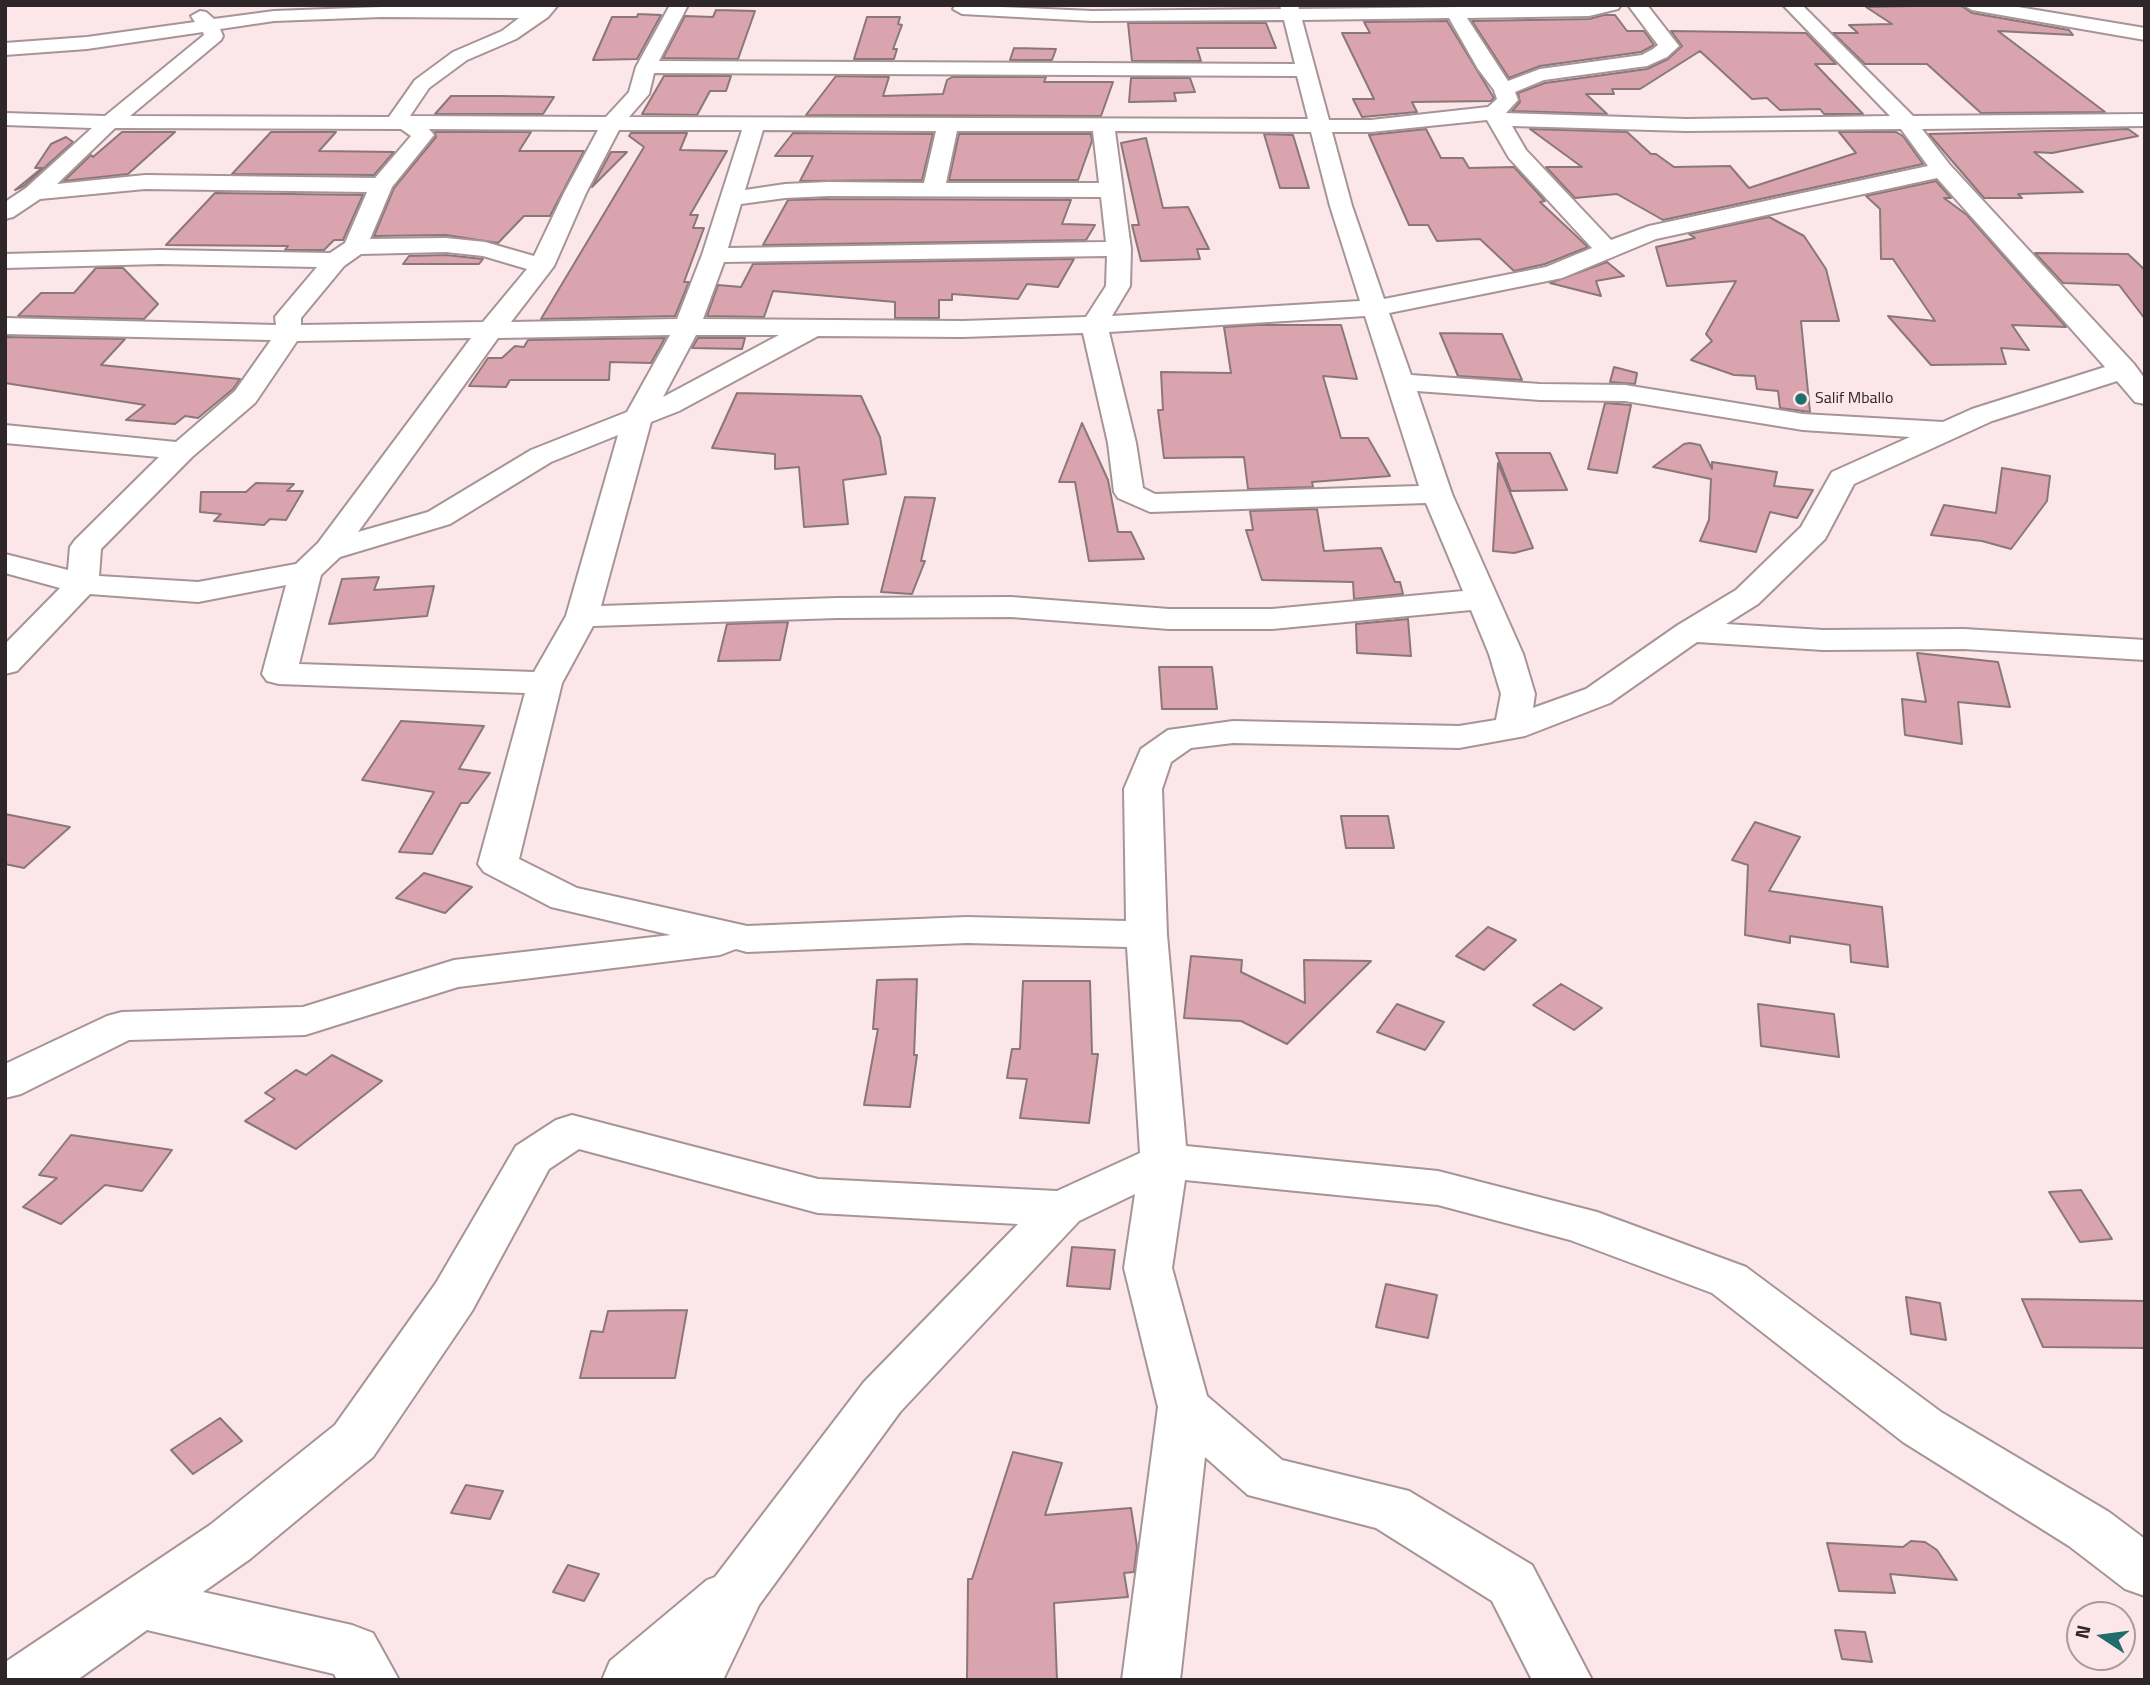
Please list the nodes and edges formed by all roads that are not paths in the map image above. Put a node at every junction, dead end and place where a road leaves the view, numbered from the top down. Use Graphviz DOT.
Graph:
graph roads {
  1 [pos="184,5"];
  2 [pos="321,5"];
  3 [pos="679,5"];
  4 [pos="1612,5"];
  5 [pos="1637,5"];
  6 [pos="1792,5"];
  7 [pos="1972,5"];
  8 [pos="955,7"];
  9 [pos="1451,8"];
  10 [pos="546,9"];
  11 [pos="1290,9"];
  12 [pos="274,16"];
  13 [pos="1092,16"];
  14 [pos="209,25"];
  15 [pos="2145,34"];
  16 [pos="5,49"];
  17 [pos="954,50"];
  18 [pos="1073,51"];
  19 [pos="985,60"];
  20 [pos="646,67"];
  21 [pos="863,68"];
  22 [pos="1306,70"];
  23 [pos="1115,71"];
  24 [pos="1504,89"];
  25 [pos="1015,105"];
  26 [pos="1496,116"];
  27 [pos="5,119"];
  28 [pos="2145,120"];
  29 [pos="1906,121"];
  30 [pos="110,122"];
  31 [pos="407,123"];
  32 [pos="612,123"];
  33 [pos="1418,123"];
  34 [pos="1103,124"];
  35 [pos="754,125"];
  36 [pos="948,125"];
  37 [pos="1321,126"];
  38 [pos="1468,138"];
  39 [pos="1492,145"];
  40 [pos="1517,153"];
  41 [pos="1942,170"];
  42 [pos="381,185"];
  43 [pos="933,190"];
  44 [pos="1112,190"];
  45 [pos="34,193"];
  46 [pos="732,200"];
  47 [pos="5,212"];
  48 [pos="355,247"];
  49 [pos="1606,249"];
  50 [pos="1119,250"];
  51 [pos="714,256"];
  52 [pos="335,261"];
  53 [pos="542,266"];
  54 [pos="6,273"];
  55 [pos="1375,308"];
  56 [pos="5,326"];
  57 [pos="1094,326"];
  58 [pos="687,327"];
  59 [pos="811,329"];
  60 [pos="490,331"];
  61 [pos="289,333"];
  62 [pos="2124,370"];
  63 [pos="1400,382"];
  64 [pos="2145,397"];
  65 [pos="638,417"];
  66 [pos="1848,424"];
  67 [pos="1947,430"];
  68 [pos="5,434"];
  69 [pos="182,451"];
  70 [pos="1842,478"];
  71 [pos="1437,494"];
  72 [pos="318,561"];
  73 [pos="5,563"];
  74 [pos="82,584"];
  75 [pos="1482,599"];
  76 [pos="582,617"];
  77 [pos="1690,632"];
  78 [pos="2145,650"];
  79 [pos="5,664"];
  80 [pos="545,683"];
  81 [pos="1512,728"];
  82 [pos="1147,935"];
  83 [pos="747,939"];
  84 [pos="5,1083"];
  85 [pos="1164,1161"];
  86 [pos="1062,1209"];
  87 [pos="1184,1407"];
  88 [pos="2145,1571"];
  89 [pos="739,1587"];
  90 [pos="139,1603"];
  91 [pos="5,1675"];
  92 [pos="27,1680"];
  93 [pos="370,1680"];
  94 [pos="631,1680"];
  95 [pos="693,1680"];
  96 [pos="1151,1680"];
  97 [pos="1563,1680"];
  1 -- 14 [label="street"];
  2 -- 12 [label="street"];
  3 -- 20 [label="street"];
  4 -- 9 [label="street"];
  5 -- 24 [label="street"];
  6 -- 29 [label="street"];
  7 -- 15 [label="street"];
  8 -- 13 [label="street"];
  8 -- 13 [label="street"];
  9 -- 11 [label="street"];
  9 -- 24 [label="street"];
  10 -- 12 [label="street"];
  10 -- 31 [label="street"];
  11 -- 13 [label="street"];
  11 -- 22 [label="street"];
  12 -- 14 [label="street"];
  14 -- 16 [label="street"];
  14 -- 30 [label="street"];
  17 -- 21 [label="street"];
  18 -- 23 [label="street"];
  19 -- 21 [label="street"];
  19 -- 23 [label="street"];
  19 -- 25 [label="street"];
  20 -- 21 [label="street"];
  20 -- 32 [label="street"];
  22 -- 23 [label="street"];
  22 -- 37 [label="street"];
  24 -- 26 [label="street"];
  25 -- 34 [label="street"];
  25 -- 36 [label="street"];
  26 -- 29 [label="street"];
  26 -- 33 [label="street"];
  26 -- 40 [label="street"];
  27 -- 30 [label="street"];
  28 -- 29 [label="street"];
  29 -- 41 [label="street"];
  30 -- 31 [label="street"];
  30 -- 45 [label="street"];
  31 -- 32 [label="street"];
  31 -- 42 [label="street"];
  32 -- 35 [label="street"];
  32 -- 53 [label="street"];
  33 -- 37 [label="street"];
  33 -- 38 [label="street"];
  34 -- 37 [label="street"];
  34 -- 44 [label="street"];
  35 -- 36 [label="street"];
  35 -- 46 [label="street"];
  36 -- 43 [label="street"];
  37 -- 55 [label="street"];
  39 -- 40 [label="street"];
  40 -- 49 [label="street"];
  41 -- 49 [label="street"];
  41 -- 62 [label="street"];
  42 -- 45 [label="street"];
  42 -- 48 [label="street"];
  43 -- 44 [label="street"];
  43 -- 46 [label="street"];
  44 -- 50 [label="street"];
  45 -- 47 [label="street"];
  46 -- 51 [label="street"];
  48 -- 52 [label="street"];
  48 -- 53 [label="street"];
  49 -- 55 [label="street"];
  50 -- 51 [label="street"];
  50 -- 57 [label="street"];
  51 -- 58 [label="street"];
  52 -- 54 [label="street"];
  52 -- 61 [label="street"];
  53 -- 60 [label="street"];
  55 -- 57 [label="street"];
  55 -- 63 [label="street"];
  56 -- 61 [label="street"];
  57 -- 59 [label="street"];
  57 -- 71 [label="street"];
  58 -- 59 [label="street"];
  58 -- 60 [label="street"];
  58 -- 65 [label="street"];
  59 -- 65 [label="street"];
  60 -- 61 [label="street"];
  60 -- 72 [label="street"];
  61 -- 69 [label="street"];
  62 -- 64 [label="street"];
  62 -- 67 [label="street"];
  63 -- 66 [label="street"];
  63 -- 71 [label="street"];
  65 -- 72 [label="street"];
  65 -- 76 [label="street"];
  66 -- 67 [label="street"];
  66 -- 70 [label="street"];
  67 -- 70 [label="street"];
  68 -- 69 [label="street"];
  69 -- 74 [label="street"];
  70 -- 77 [label="street"];
  71 -- 75 [label="street"];
  72 -- 74 [label="street"];
  72 -- 80 [label="street"];
  73 -- 74 [label="street"];
  74 -- 79 [label="street"];
  75 -- 76 [label="street"];
  75 -- 81 [label="street"];
  76 -- 80 [label="street"];
  77 -- 78 [label="street"];
  77 -- 81 [label="street"];
  80 -- 83 [label="street"];
  81 -- 82 [label="street"];
  82 -- 83 [label="street"];
  82 -- 85 [label="street"];
  83 -- 84 [label="street"];
  85 -- 86 [label="street"];
  85 -- 87 [label="street"];
  85 -- 88 [label="street"];
  86 -- 89 [label="street"];
  86 -- 90 [label="street"];
  87 -- 96 [label="street"];
  87 -- 97 [label="street"];
  89 -- 94 [label="street"];
  89 -- 95 [label="street"];
  90 -- 92 [label="street"];
  90 -- 93 [label="street"];
  91 -- 92 [label="street"];
}
